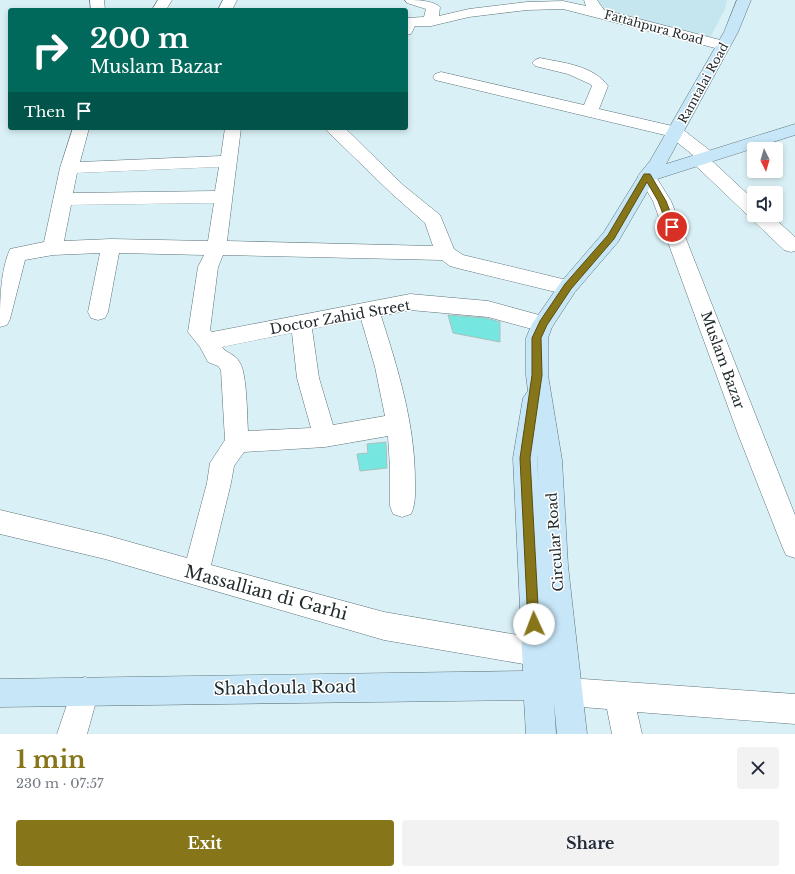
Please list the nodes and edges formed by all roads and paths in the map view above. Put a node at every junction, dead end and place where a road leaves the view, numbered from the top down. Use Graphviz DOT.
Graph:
graph roads {
  1 [pos="412,0"];
  2 [pos="590,0"];
  3 [pos="744,0"];
  4 [pos="492,6"];
  5 [pos="599,13"];
  6 [pos="431,22"];
  7 [pos="408,26"];
  8 [pos="723,45"];
  9 [pos="540,62"];
  10 [pos="441,77"];
  11 [pos="589,112"];
  12 [pos="795,129"];
  13 [pos="80,130"];
  14 [pos="233,130"];
  15 [pos="337,130"];
  16 [pos="675,132"];
  17 [pos="703,158"];
  18 [pos="228,161"];
  19 [pos="69,168"];
  20 [pos="652,170"];
  21 [pos="224,198"];
  22 [pos="62,199"];
  23 [pos="747,204"];
  24 [pos="766,222"];
  25 [pos="791,245"];
  26 [pos="111,246"];
  27 [pos="217,247"];
  28 [pos="53,248"];
  29 [pos="446,253"];
  30 [pos="4,287"];
  31 [pos="568,287"];
  32 [pos="369,311"];
  33 [pos="98,312"];
  34 [pos="0,319"];
  35 [pos="301,323"];
  36 [pos="543,324"];
  37 [pos="208,341"];
  38 [pos="537,375"];
  39 [pos="397,424"];
  40 [pos="325,437"];
  41 [pos="237,442"];
  42 [pos="402,506"];
  43 [pos="0,522"];
  44 [pos="795,546"];
  45 [pos="196,574"];
  46 [pos="535,652"];
  47 [pos="538,685"];
  48 [pos="85,691"];
  49 [pos="569,692"];
  50 [pos="0,693"];
  51 [pos="618,695"];
  52 [pos="795,709"];
  53 [pos="72,734"];
  54 [pos="541,734"];
  55 [pos="572,734"];
  56 [pos="627,734"];
  1 -- 6 [label="street"];
  2 -- 5 [label="street, Fattahpura Road"];
  3 -- 8 [label="street, Ramtalai Road"];
  4 -- 5 [label="street"];
  4 -- 6 [label="street"];
  5 -- 8 [label="street, Fattahpura Road"];
  6 -- 7 [label="street"];
  8 -- 16 [label="street, Ramtalai Road"];
  9 -- 11 [label="street"];
  10 -- 11 [label="street"];
  11 -- 16 [label="street"];
  12 -- 17 [label="street"];
  13 -- 19 [label="street"];
  14 -- 18 [label="street"];
  15 -- 29 [label="street"];
  16 -- 17 [label="street"];
  16 -- 20 [label="street, Ramtalai Road"];
  17 -- 20 [label="street"];
  17 -- 23 [label="street"];
  18 -- 19 [label="street"];
  18 -- 21 [label="street"];
  19 -- 22 [label="street"];
  20 -- 31 [label="street, Circular Road"];
  20 -- 44 [label="street, Muslam Bazar"];
  21 -- 22 [label="street"];
  21 -- 27 [label="street"];
  22 -- 28 [label="street"];
  24 -- 25 [label="street"];
  26 -- 27 [label="street"];
  26 -- 28 [label="street"];
  26 -- 33 [label="street"];
  27 -- 29 [label="street"];
  27 -- 37 [label="street"];
  28 -- 30 [label="street"];
  29 -- 31 [label="street"];
  30 -- 34 [label="street"];
  31 -- 36 [label="street, Circular Road"];
  32 -- 35 [label="street, Doctor Zahid Street"];
  32 -- 36 [label="street, Doctor Zahid Street"];
  32 -- 39 [label="street"];
  35 -- 37 [label="street, Doctor Zahid Street"];
  35 -- 40 [label="street"];
  36 -- 38 [label="street, Circular Road"];
  37 -- 41 [label="street"];
  38 -- 46 [label="street, Circular Road"];
  38 -- 49 [label="street, Circular Road"];
  39 -- 40 [label="street"];
  39 -- 42 [label="street"];
  40 -- 41 [label="street"];
  41 -- 45 [label="street"];
  43 -- 45 [label="street, Massallian di Garhi"];
  45 -- 46 [label="street, Massallian di Garhi"];
  46 -- 47 [label="street, Circular Road"];
  47 -- 48 [label="street, Shahdoula Road"];
  47 -- 49 [label="street, Shahdoula Road"];
  47 -- 54 [label="street, Circular Road"];
  48 -- 50 [label="street, Shahdoula Road"];
  48 -- 53 [label="street"];
  49 -- 51 [label="street"];
  49 -- 55 [label="street, Circular Road"];
  51 -- 52 [label="street"];
  51 -- 56 [label="street"];
}
